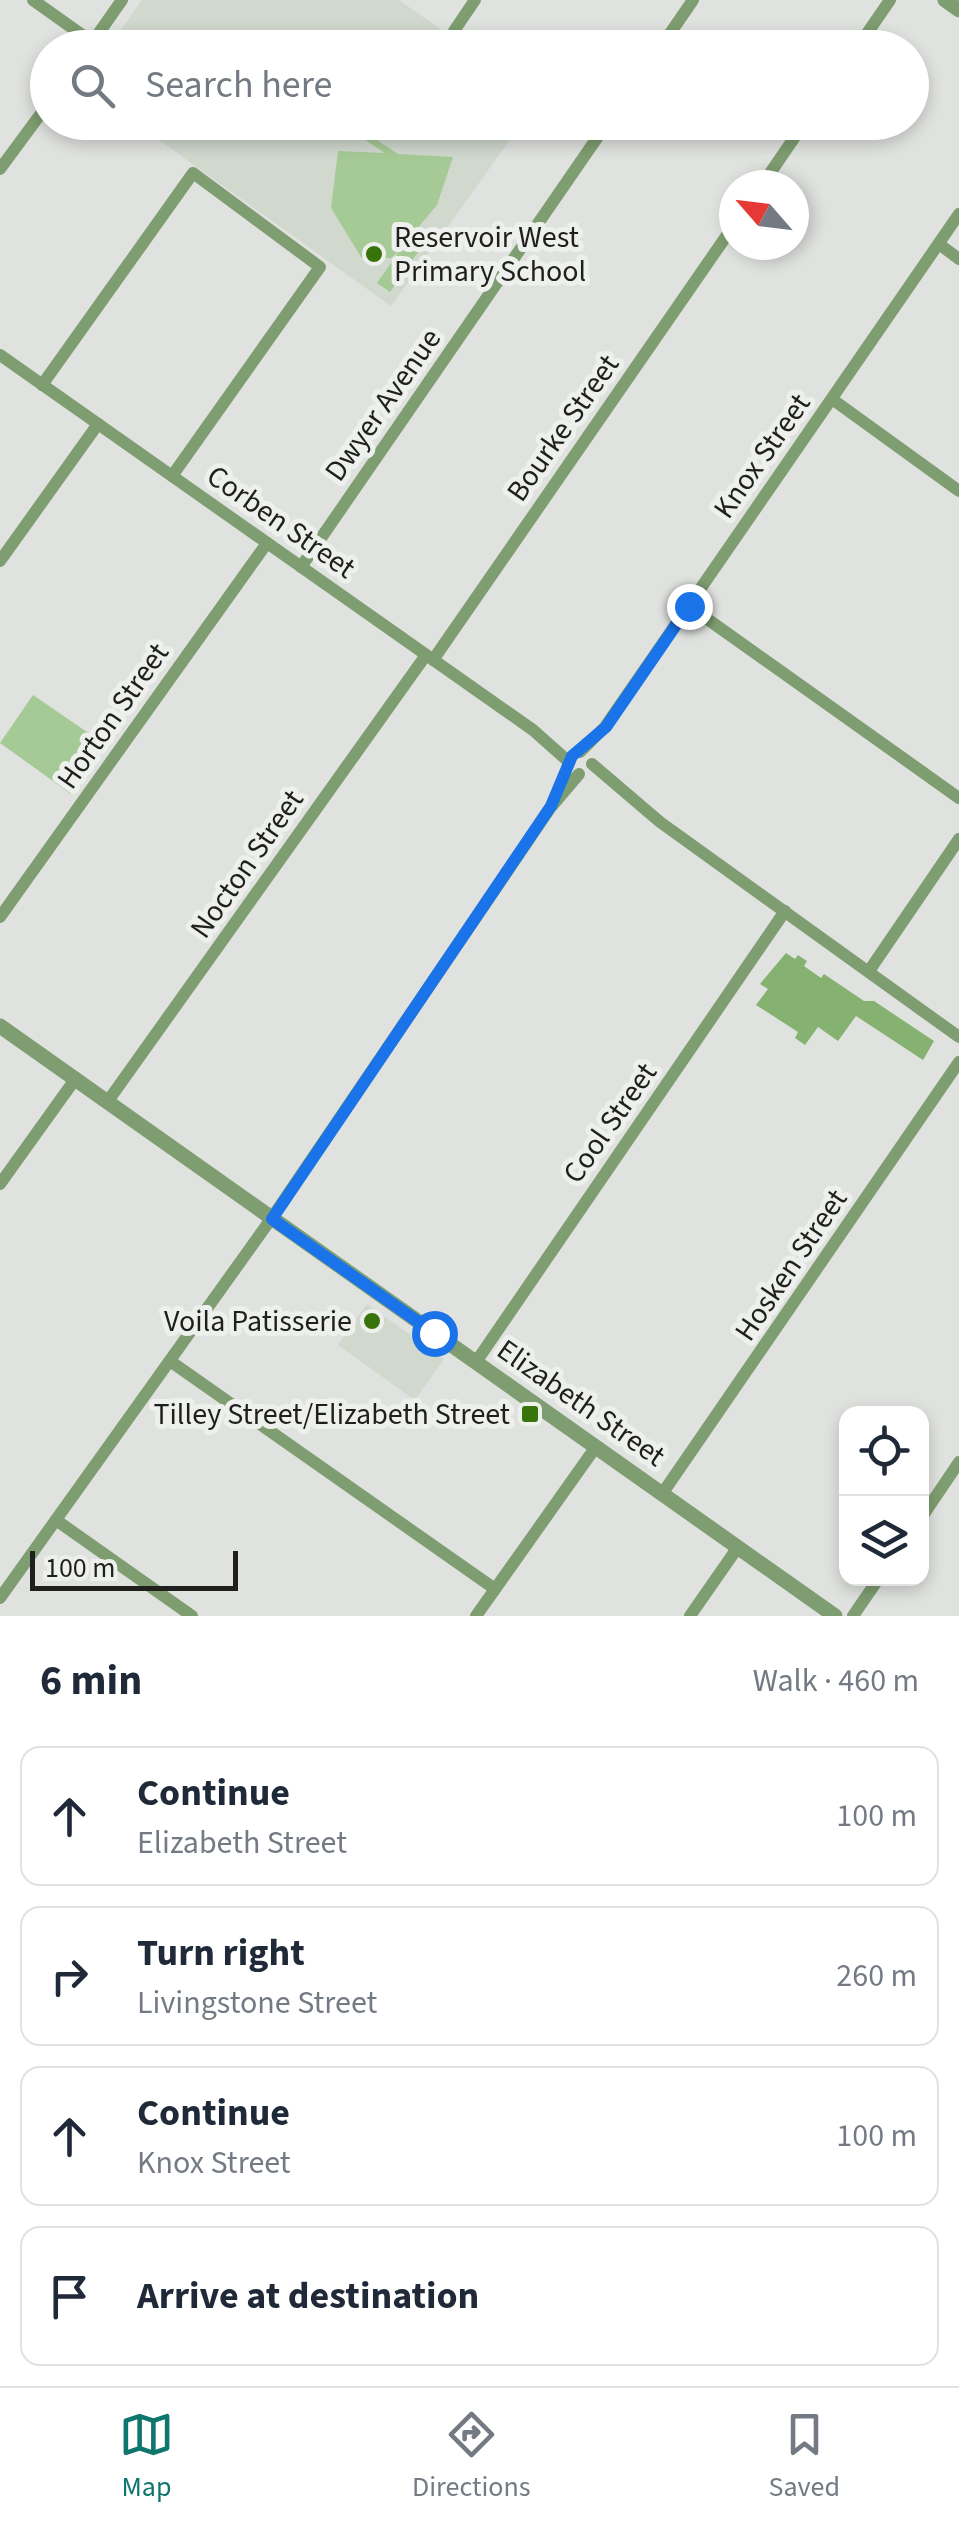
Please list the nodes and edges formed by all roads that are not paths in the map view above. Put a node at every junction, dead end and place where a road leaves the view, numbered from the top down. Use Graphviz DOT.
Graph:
graph roads {
  1 [pos="33,0"];
  2 [pos="122,0"];
  3 [pos="475,0"];
  4 [pos="693,0"];
  5 [pos="890,0"];
  6 [pos="945,0"];
  7 [pos="959,10"];
  8 [pos="71,30"];
  9 [pos="101,30"];
  10 [pos="454,30"];
  11 [pos="672,30"];
  12 [pos="869,30"];
  13 [pos="30,128"];
  14 [pos="596,140"];
  15 [pos="793,140"];
  16 [pos="0,169"];
  17 [pos="772,170"];
  18 [pos="959,214"];
  19 [pos="939,244"];
  20 [pos="719,246"];
  21 [pos="959,259"];
  22 [pos="0,355"];
  23 [pos="42,385"];
  24 [pos="832,398"];
  25 [pos="98,424"];
  26 [pos="172,476"];
  27 [pos="959,491"];
  28 [pos="267,543"];
  29 [pos="0,562"];
  30 [pos="302,568"];
  31 [pos="689,606"];
  32 [pos="430,657"];
  33 [pos="580,763"];
  34 [pos="959,798"];
  35 [pos="959,839"];
  36 [pos="785,911"];
  37 [pos="0,917"];
  38 [pos="869,971"];
  39 [pos="0,1026"];
  40 [pos="959,1037"];
  41 [pos="959,1062"];
  42 [pos="76,1078"];
  43 [pos="108,1102"];
  44 [pos="0,1184"];
  45 [pos="272,1219"];
  46 [pos="170,1361"];
  47 [pos="476,1362"];
  48 [pos="595,1448"];
  49 [pos="959,1462"];
  50 [pos="662,1494"];
  51 [pos="929,1507"];
  52 [pos="56,1520"];
  53 [pos="738,1548"];
  54 [pos="874,1586"];
  55 [pos="495,1589"];
  56 [pos="0,1598"];
  57 [pos="192,1616"];
  58 [pos="476,1616"];
  59 [pos="690,1616"];
  60 [pos="835,1616"];
  61 [pos="853,1616"];
  1 -- 8 [label="street"];
  2 -- 9 [label="street"];
  3 -- 10 [label="street"];
  4 -- 11 [label="street"];
  5 -- 12 [label="street"];
  6 -- 7 [label="street"];
  13 -- 16 [label="street"];
  14 -- 30 [label="street, Dwyer Avenue"];
  15 -- 17 [label="street"];
  18 -- 19 [label="street, Knox Street"];
  19 -- 21 [label="street"];
  19 -- 24 [label="street, Knox Street"];
  20 -- 32 [label="street, Bourke Street"];
  22 -- 23 [label="street, Corben Street"];
  23 -- 25 [label="street, Corben Street"];
  23 -- 26 [label="street"];
  24 -- 27 [label="street"];
  24 -- 31 [label="street, Knox Street"];
  25 -- 26 [label="street, Corben Street"];
  25 -- 29 [label="street"];
  26 -- 28 [label="street, Corben Street"];
  28 -- 30 [label="street, Corben Street"];
  28 -- 37 [label="street, Horton Street"];
  30 -- 32 [label="street, Corben Street"];
  31 -- 33 [label="street, Knox Street"];
  31 -- 34 [label="street"];
  32 -- 33 [label="street, Corben Street"];
  32 -- 43 [label="street, Nocton Street"];
  33 -- 36 [label="street, Corben Street"];
  33 -- 45 [label="street, Knox Street"];
  35 -- 38 [label="street"];
  36 -- 38 [label="street, Corben Street"];
  36 -- 47 [label="street, Cool Street"];
  38 -- 40 [label="street, Corben Street"];
  39 -- 42 [label="street, Elizabeth Street"];
  41 -- 50 [label="street, Hosken Street"];
  42 -- 43 [label="street, Elizabeth Street"];
  42 -- 44 [label="street"];
  43 -- 45 [label="street, Elizabeth Street"];
  45 -- 46 [label="street, Knox Street"];
  45 -- 47 [label="street, Elizabeth Street"];
  46 -- 52 [label="street, Knox Street"];
  46 -- 55 [label="street"];
  47 -- 48 [label="street, Elizabeth Street"];
  48 -- 50 [label="street, Elizabeth Street"];
  48 -- 55 [label="street"];
  49 -- 51 [label="street"];
  50 -- 53 [label="street, Elizabeth Street"];
  52 -- 56 [label="street, Knox Street"];
  52 -- 57 [label="street"];
  53 -- 59 [label="street"];
  53 -- 60 [label="street, Elizabeth Street"];
  54 -- 61 [label="street"];
  55 -- 58 [label="street"];
}
